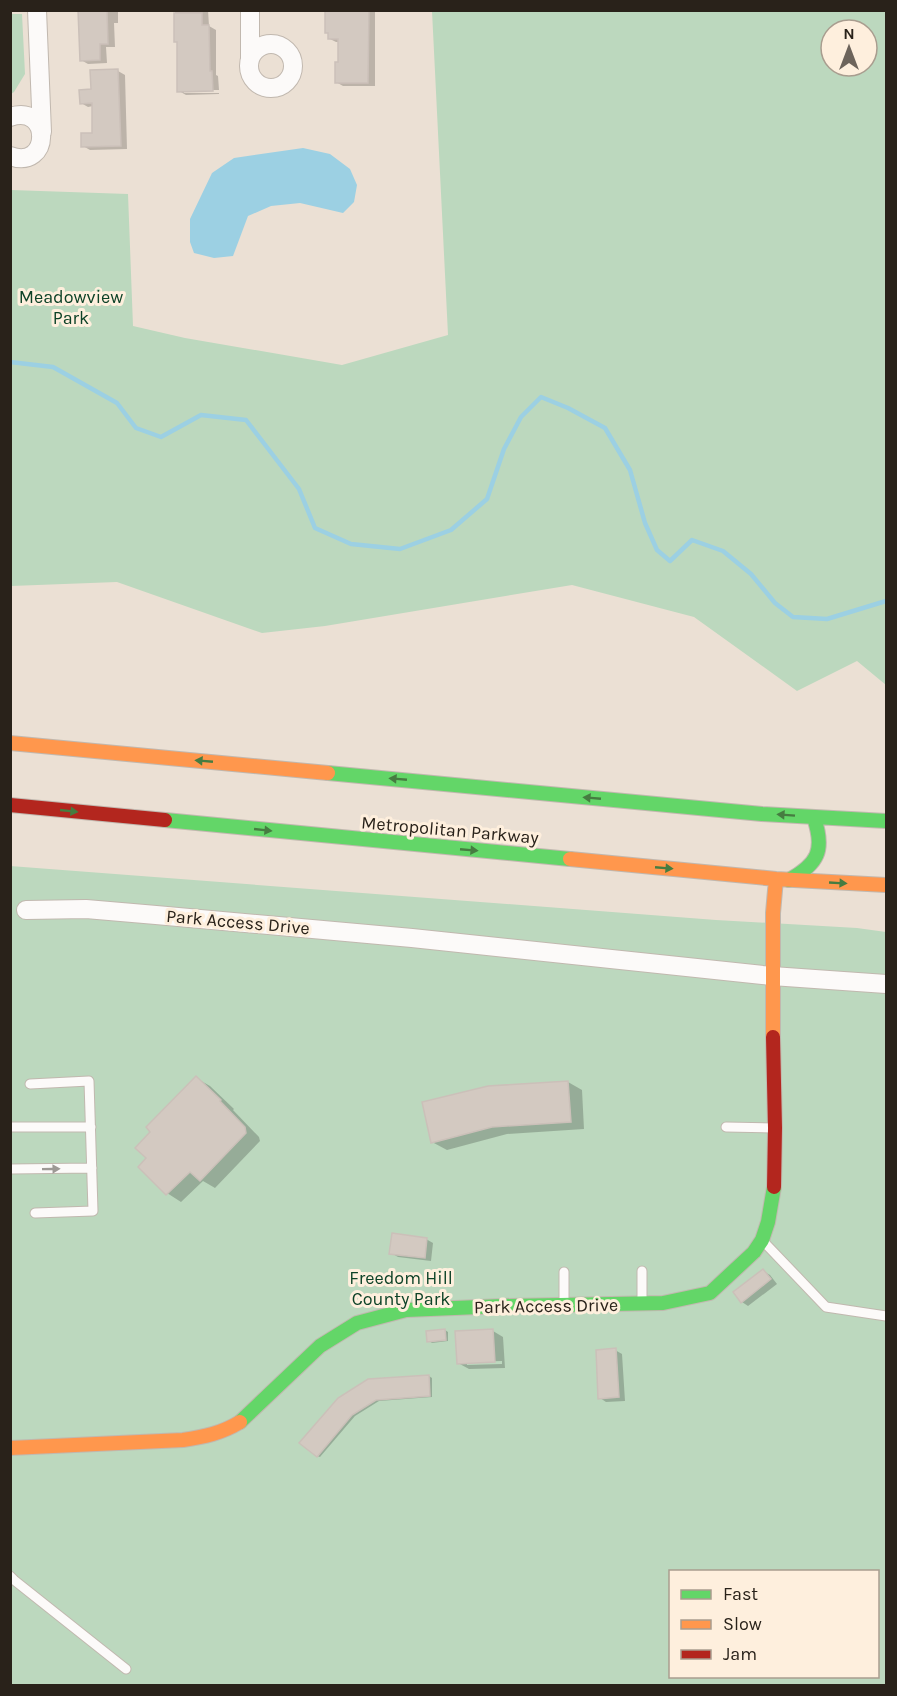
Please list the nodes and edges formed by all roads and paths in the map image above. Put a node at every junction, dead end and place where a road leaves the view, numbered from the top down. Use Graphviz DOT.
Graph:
graph roads {
  1 [pos="37,10"];
  2 [pos="250,10"];
  3 [pos="250,29"];
  4 [pos="272,44"];
  5 [pos="250,60"];
  6 [pos="40,94"];
  7 [pos="15,116"];
  8 [pos="42,132"];
  9 [pos="10,156"];
  10 [pos="10,742"];
  11 [pos="15,809"];
  12 [pos="814,818"];
  13 [pos="886,821"];
  14 [pos="782,880"];
  15 [pos="886,885"];
  16 [pos="26,910"];
  17 [pos="772,976"];
  18 [pos="886,984"];
  19 [pos="30,1084"];
  20 [pos="10,1127"];
  21 [pos="91,1127"];
  22 [pos="726,1127"];
  23 [pos="775,1128"];
  24 [pos="92,1168"];
  25 [pos="10,1169"];
  26 [pos="35,1213"];
  27 [pos="762,1240"];
  28 [pos="642,1271"];
  29 [pos="564,1272"];
  30 [pos="642,1304"];
  31 [pos="564,1305"];
  32 [pos="886,1316"];
  33 [pos="10,1448"];
  34 [pos="10,1575"];
  35 [pos="126,1669"];
  1 -- 6 [label="street"];
  2 -- 3 [label="street"];
  3 -- 4 [label="street"];
  3 -- 5 [label="street"];
  4 -- 5 [label="street"];
  4 -- 5 [label="street"];
  6 -- 7 [label="street"];
  6 -- 8 [label="street"];
  7 -- 8 [label="street"];
  8 -- 9 [label="street"];
  12 -- 10 [label="main road, one-way"];
  11 -- 14 [label="main road, Metropolitan Parkway, one-way"];
  12 -- 13 [label="main road"];
  12 -- 14 [label="main road"];
  14 -- 15 [label="main road, Metropolitan Parkway, one-way"];
  14 -- 17 [label="main road, Park Access Drive"];
  16 -- 17 [label="street, Park Access Drive"];
  17 -- 18 [label="street, Park Access Drive"];
  17 -- 23 [label="main road, Park Access Drive"];
  19 -- 21 [label="lane"];
  20 -- 21 [label="lane"];
  21 -- 24 [label="lane"];
  22 -- 23 [label="lane"];
  23 -- 27 [label="main road, Park Access Drive"];
  25 -- 24 [label="lane, one-way"];
  24 -- 26 [label="lane"];
  27 -- 30 [label="main road, Park Access Drive"];
  27 -- 32 [label="lane"];
  28 -- 30 [label="lane"];
  29 -- 31 [label="lane"];
  30 -- 31 [label="main road, Park Access Drive"];
  31 -- 33 [label="main road, Park Access Drive"];
  34 -- 35 [label="lane"];
}
